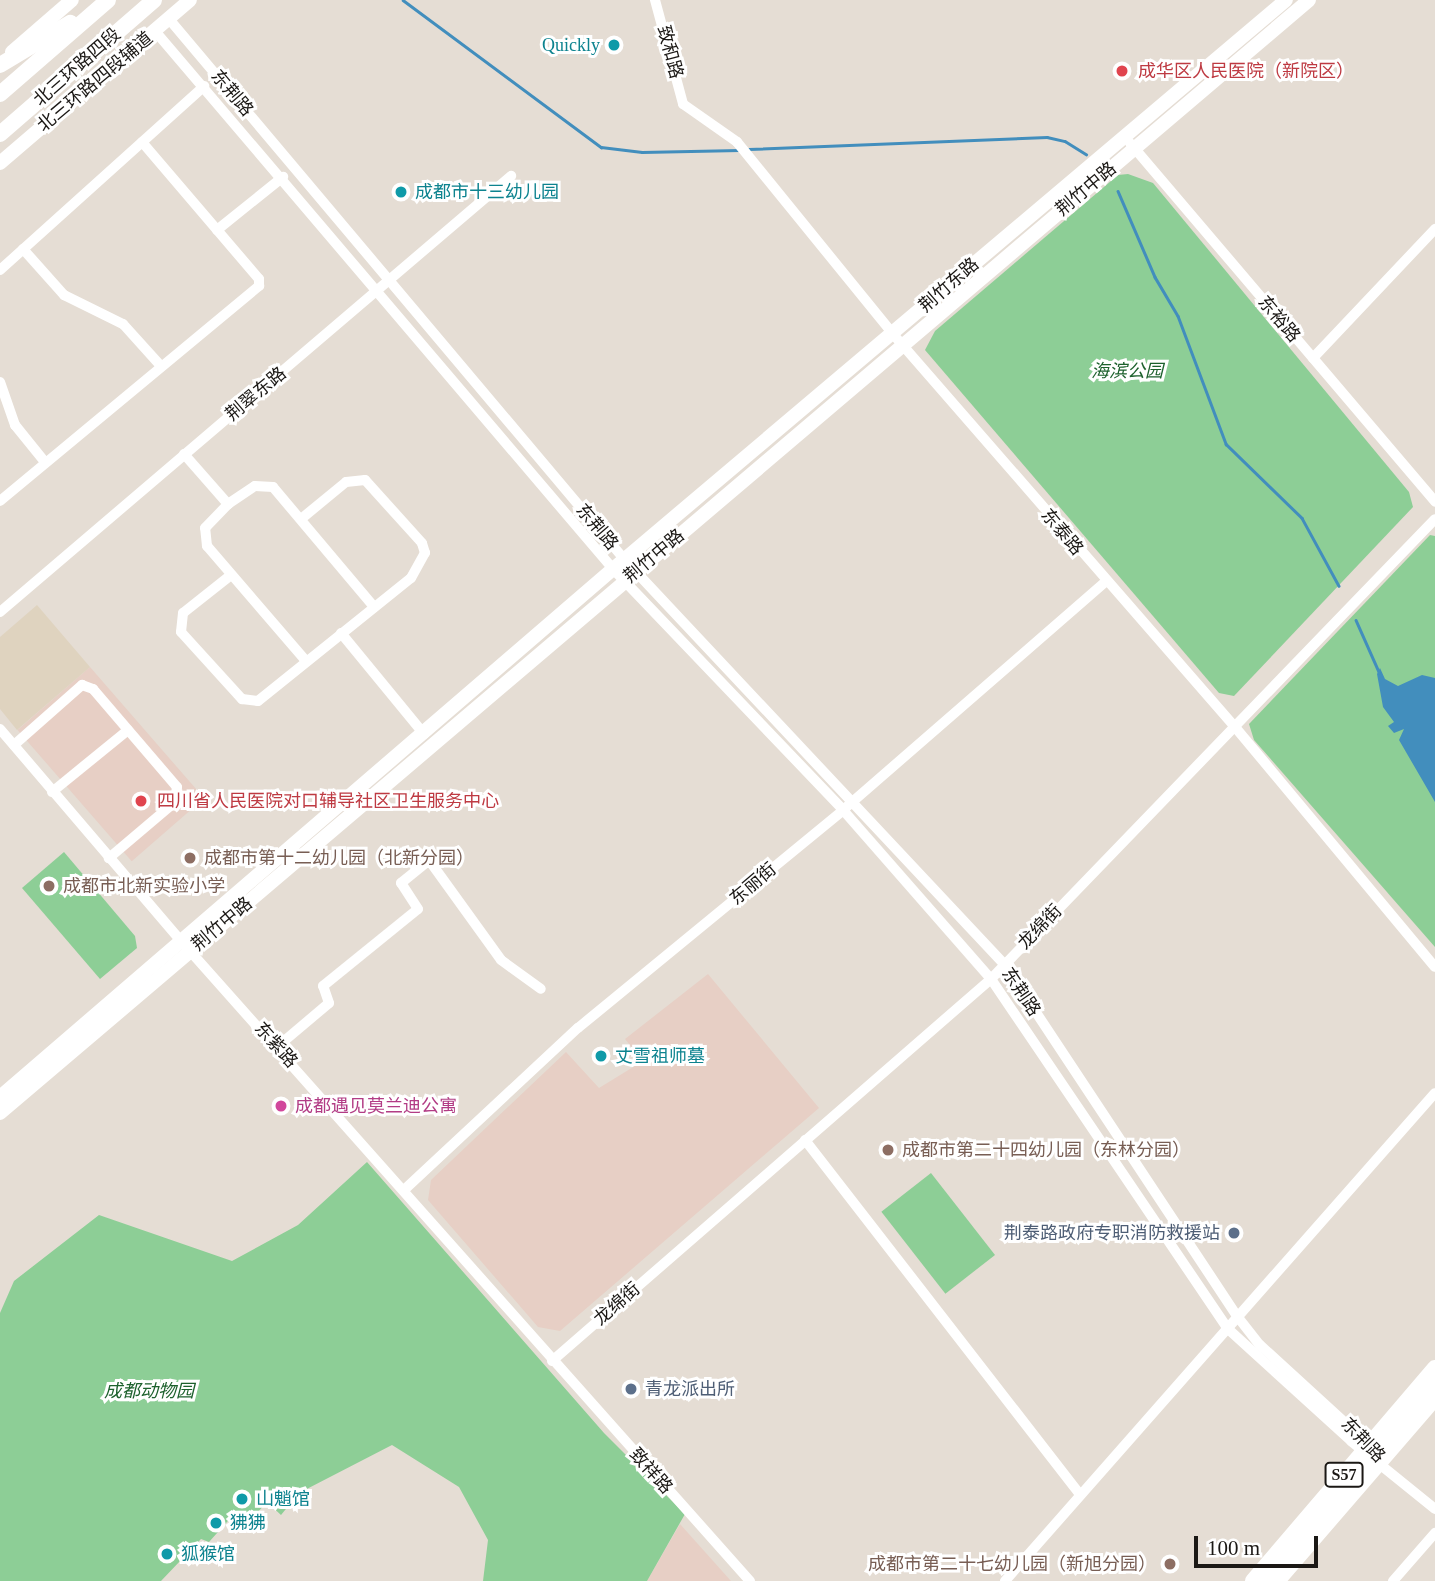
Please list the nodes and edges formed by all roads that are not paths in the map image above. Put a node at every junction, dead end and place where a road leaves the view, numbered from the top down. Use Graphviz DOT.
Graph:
graph roads {
  1 [pos="72,0"];
  2 [pos="154,0"];
  3 [pos="190,0"];
  4 [pos="656,0"];
  5 [pos="1286,0"];
  6 [pos="1308,0"];
  7 [pos="106,1"];
  8 [pos="169,19"];
  9 [pos="155,31"];
  10 [pos="0,64"];
  11 [pos="204,86"];
  12 [pos="0,94"];
  13 [pos="683,104"];
  14 [pos="0,134"];
  15 [pos="1124,135"];
  16 [pos="142,142"];
  17 [pos="1134,148"];
  18 [pos="0,163"];
  19 [pos="512,176"];
  20 [pos="283,177"];
  21 [pos="1435,229"];
  22 [pos="217,230"];
  23 [pos="23,249"];
  24 [pos="0,270"];
  25 [pos="389,280"];
  26 [pos="379,289"];
  27 [pos="892,333"];
  28 [pos="903,344"];
  29 [pos="1313,358"];
  30 [pos="160,365"];
  31 [pos="0,383"];
  32 [pos="184,454"];
  33 [pos="45,462"];
  34 [pos="0,501"];
  35 [pos="1435,502"];
  36 [pos="228,505"];
  37 [pos="301,519"];
  38 [pos="1435,519"];
  39 [pos="619,564"];
  40 [pos="231,575"];
  41 [pos="631,576"];
  42 [pos="1105,582"];
  43 [pos="374,607"];
  44 [pos="0,612"];
  45 [pos="341,634"];
  46 [pos="306,661"];
  47 [pos="1235,727"];
  48 [pos="0,729"];
  49 [pos="128,730"];
  50 [pos="424,734"];
  51 [pos="14,745"];
  52 [pos="52,792"];
  53 [pos="847,806"];
  54 [pos="109,858"];
  55 [pos="186,946"];
  56 [pos="1004,964"];
  57 [pos="1435,967"];
  58 [pos="991,979"];
  59 [pos="541,989"];
  60 [pos="277,1046"];
  61 [pos="1435,1093"];
  62 [pos="0,1097"];
  63 [pos="0,1113"];
  64 [pos="804,1140"];
  65 [pos="404,1190"];
  66 [pos="1237,1316"];
  67 [pos="1227,1328"];
  68 [pos="552,1361"];
  69 [pos="1435,1368"];
  70 [pos="1435,1382"];
  71 [pos="1435,1398"];
  72 [pos="1373,1454"];
  73 [pos="1080,1495"];
  74 [pos="1435,1509"];
  75 [pos="1435,1533"];
  76 [pos="750,1581"];
  77 [pos="1005,1581"];
  78 [pos="1253,1581"];
  79 [pos="1264,1581"];
  80 [pos="1278,1581"];
  81 [pos="1393,1581"];
  1 -- 10 [label="main road"];
  2 -- 14 [label="highway, 北三环路四段"];
  3 -- 8 [label="main road, 北三环路四段辅道"];
  4 -- 13 [label="street, 致和路"];
  5 -- 15 [label="main road, 荆竹东路"];
  6 -- 17 [label="main road, 荆竹中路"];
  7 -- 10 [label="highway"];
  7 -- 12 [label="highway, 北三环路四段"];
  8 -- 9 [label="main road, 北三环路四段辅道"];
  8 -- 25 [label="street, 东荆路"];
  9 -- 11 [label="street, 东荆路"];
  9 -- 18 [label="main road, 北三环路四段辅道"];
  11 -- 16 [label="street"];
  11 -- 20 [label="street, 东荆路"];
  13 -- 27 [label="street, 东泰路"];
  15 -- 17 [label="street, 东裕路"];
  15 -- 27 [label="main road, 荆竹东路"];
  16 -- 22 [label="street"];
  16 -- 23 [label="street"];
  17 -- 28 [label="main road, 荆竹中路"];
  17 -- 29 [label="street, 东裕路"];
  19 -- 25 [label="street, 荆翠东路"];
  20 -- 22 [label="street"];
  20 -- 26 [label="street, 东荆路"];
  21 -- 29 [label="street"];
  22 -- 30 [label="street"];
  23 -- 24 [label="street"];
  23 -- 30 [label="street"];
  25 -- 26 [label="street, 荆翠东路"];
  25 -- 39 [label="street, 东荆路"];
  26 -- 32 [label="street, 荆翠东路"];
  26 -- 39 [label="street, 东荆路"];
  27 -- 28 [label="street, 东泰路"];
  27 -- 39 [label="main road, 荆竹东路"];
  28 -- 41 [label="main road, 荆竹中路"];
  28 -- 42 [label="street, 东泰路"];
  29 -- 35 [label="street, 东裕路"];
  30 -- 33 [label="street"];
  31 -- 33 [label="street"];
  32 -- 36 [label="street"];
  32 -- 44 [label="street, 荆翠东路"];
  33 -- 34 [label="street"];
  36 -- 37 [label="street"];
  36 -- 40 [label="street"];
  37 -- 43 [label="street"];
  37 -- 43 [label="street"];
  38 -- 47 [label="street, 龙绵街"];
  39 -- 41 [label="street, 东荆路"];
  39 -- 50 [label="main road, 荆竹中路"];
  40 -- 46 [label="street"];
  40 -- 46 [label="street"];
  41 -- 53 [label="street, 东荆路"];
  41 -- 55 [label="main road, 荆竹中路"];
  42 -- 47 [label="street, 东泰路"];
  42 -- 53 [label="street, 东丽街"];
  43 -- 45 [label="street"];
  45 -- 46 [label="street"];
  45 -- 50 [label="street"];
  47 -- 56 [label="street, 龙绵街"];
  47 -- 57 [label="street, 东泰路"];
  48 -- 51 [label="street, 东紫路"];
  49 -- 51 [label="street"];
  49 -- 52 [label="street"];
  49 -- 54 [label="street"];
  50 -- 55 [label="main road, 荆竹中路"];
  51 -- 52 [label="street, 东紫路"];
  52 -- 54 [label="street, 东紫路"];
  53 -- 56 [label="street, 东荆路"];
  53 -- 58 [label="street, 东荆路"];
  53 -- 65 [label="street, 东丽街"];
  54 -- 55 [label="street, 东紫路"];
  55 -- 60 [label="street, 东紫路"];
  55 -- 62 [label="main road, 荆竹中路"];
  55 -- 63 [label="main road, 荆竹中路"];
  56 -- 58 [label="street, 龙绵街"];
  56 -- 66 [label="street, 东荆路"];
  58 -- 64 [label="street, 龙绵街"];
  58 -- 67 [label="street, 东荆路"];
  59 -- 60 [label="street"];
  60 -- 65 [label="street, 东紫路"];
  61 -- 66 [label="street"];
  64 -- 68 [label="street, 龙绵街"];
  64 -- 73 [label="street"];
  65 -- 68 [label="street, 东紫路"];
  66 -- 67 [label="street"];
  66 -- 72 [label="street, 东荆路"];
  67 -- 72 [label="street, 东荆路"];
  67 -- 73 [label="street"];
  68 -- 76 [label="street, 致祥路"];
  69 -- 78 [label="highway, S57"];
  70 -- 72 [label="street"];
  71 -- 80 [label="highway, S57"];
  72 -- 74 [label="street, 东荆路"];
  72 -- 79 [label="street"];
  73 -- 77 [label="street"];
  75 -- 81 [label="street"];
}
